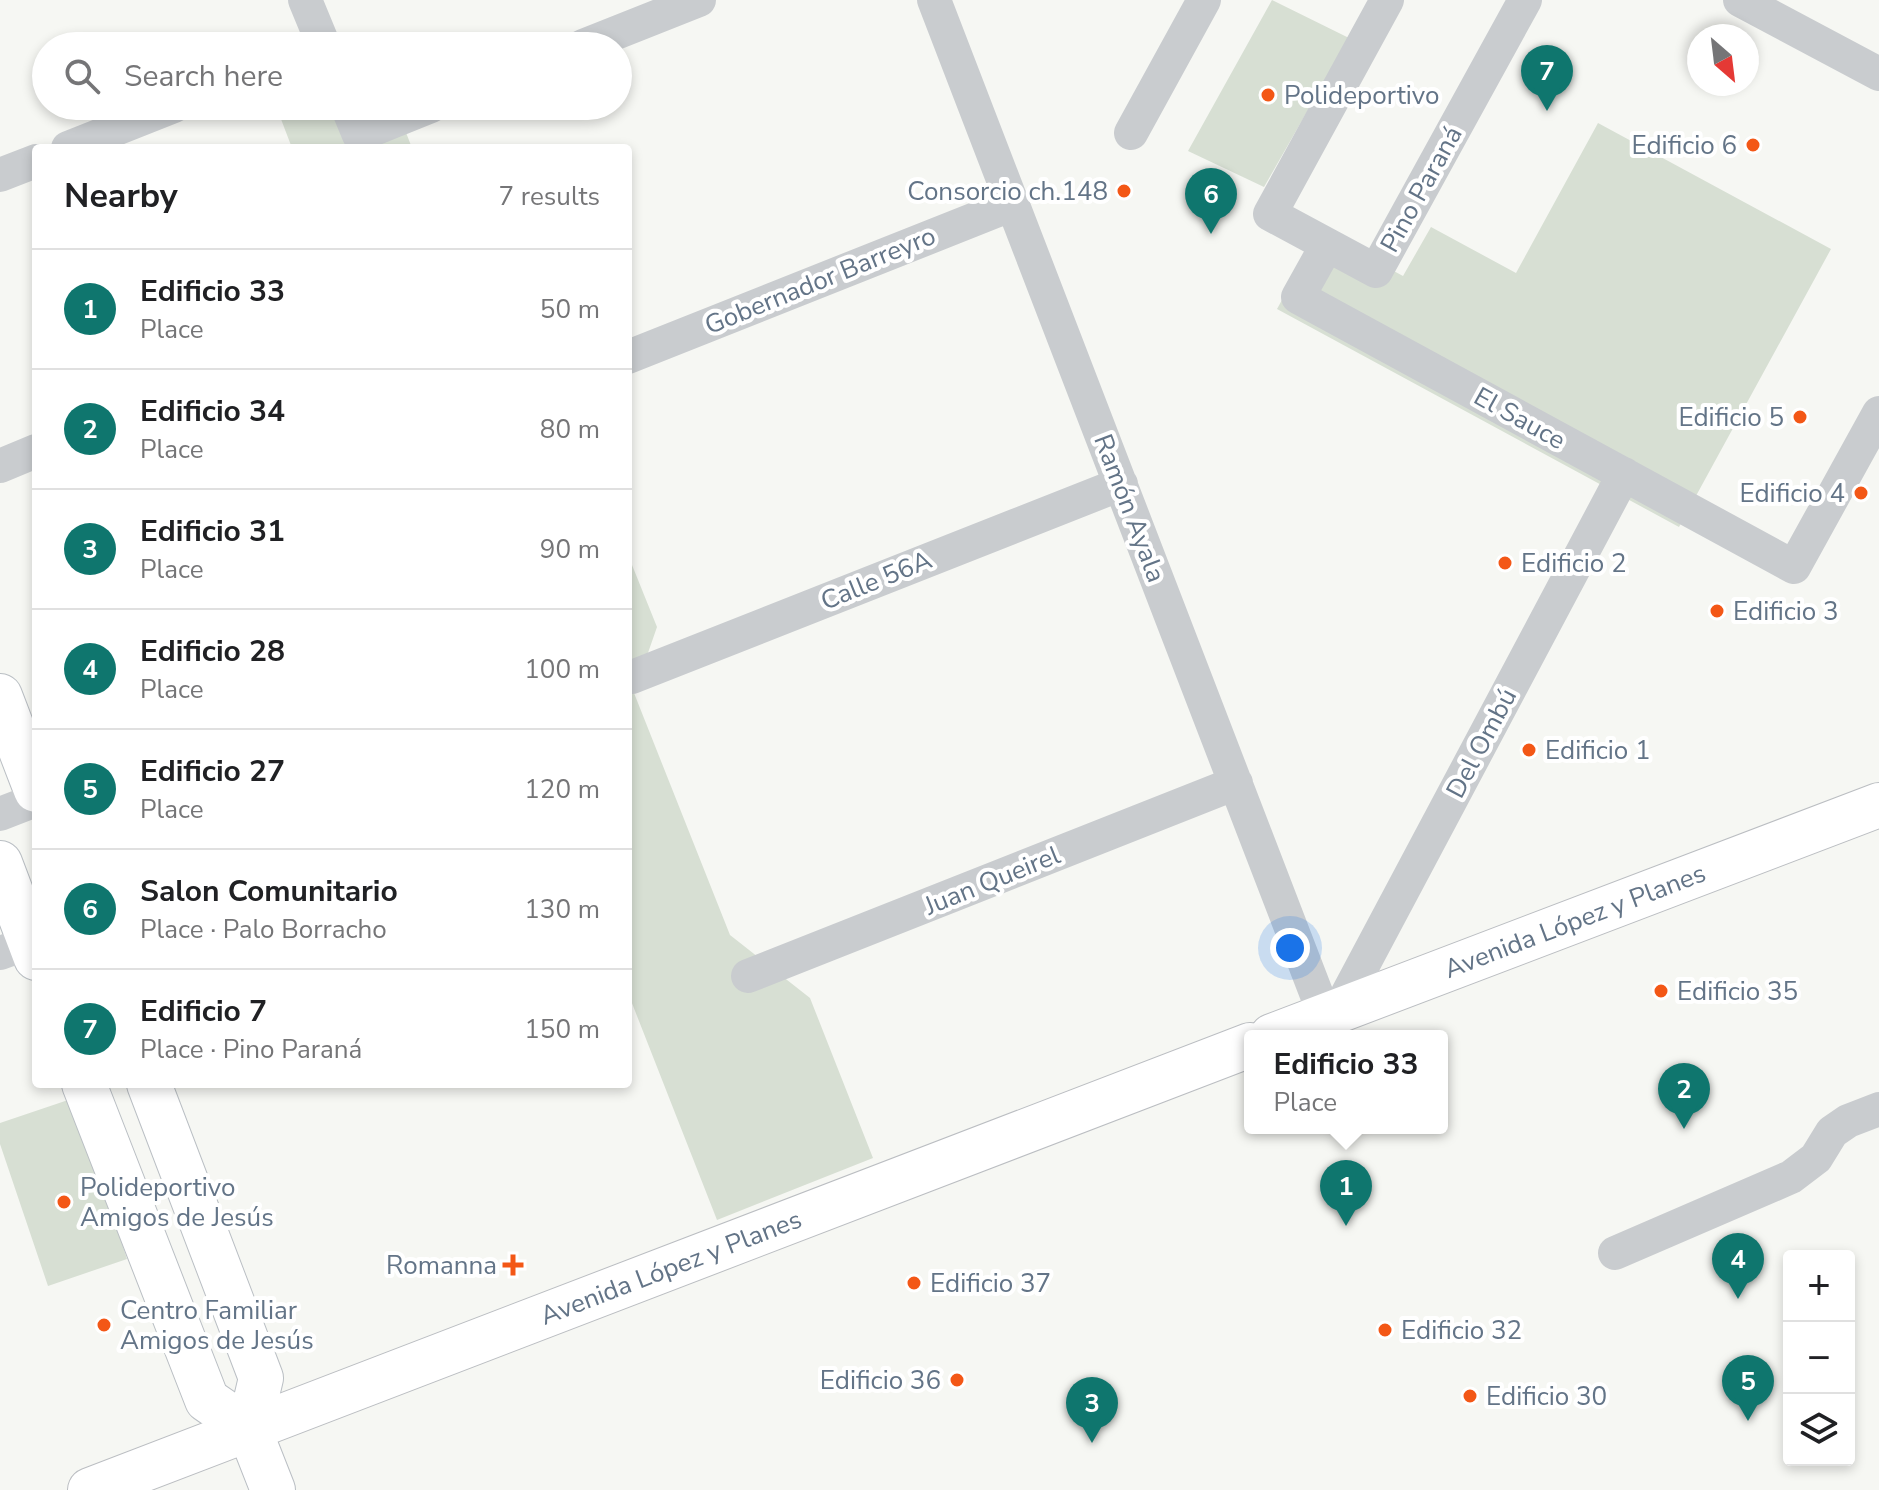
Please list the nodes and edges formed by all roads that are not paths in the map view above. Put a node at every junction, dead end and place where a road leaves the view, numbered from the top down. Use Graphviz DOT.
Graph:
graph roads {
  1 [pos="305,0"];
  2 [pos="699,0"];
  3 [pos="934,0"];
  4 [pos="1204,0"];
  5 [pos="1387,0"];
  6 [pos="1525,0"];
  7 [pos="1740,0"];
  8 [pos="318,32"];
  9 [pos="618,32"];
  10 [pos="1879,74"];
  11 [pos="139,120"];
  12 [pos="1131,133"];
  13 [pos="78,144"];
  14 [pos="32,163"];
  15 [pos="0,175"];
  16 [pos="1013,204"];
  17 [pos="1327,245"];
  18 [pos="632,355"];
  19 [pos="1879,413"];
  20 [pos="32,453"];
  21 [pos="0,466"];
  22 [pos="1624,474"];
  23 [pos="1121,484"];
  24 [pos="632,677"];
  25 [pos="0,696"];
  26 [pos="32,780"];
  27 [pos="1236,783"];
  28 [pos="32,802"];
  29 [pos="1879,805"];
  30 [pos="0,814"];
  31 [pos="0,863"];
  32 [pos="22,951"];
  33 [pos="748,976"];
  34 [pos="1332,1014"];
  35 [pos="1288,1030"];
  36 [pos="1244,1047"];
  37 [pos="86,1088"];
  38 [pos="151,1088"];
  39 [pos="1879,1109"];
  40 [pos="1615,1253"];
  41 [pos="249,1429"];
  42 [pos="90,1490"];
  43 [pos="273,1490"];
  1 -- 8 [label="street"];
  2 -- 9 [label="street"];
  3 -- 16 [label="street, Ramón Ayala"];
  4 -- 12 [label="street"];
  5 -- 17 [label="street, Pino Paraná"];
  6 -- 17 [label="street, Pino Paraná"];
  7 -- 10 [label="street"];
  11 -- 13 [label="street"];
  14 -- 15 [label="street"];
  16 -- 18 [label="street, Gobernador Barreyro"];
  16 -- 23 [label="street, Ramón Ayala"];
  17 -- 22 [label="street, El Sauce"];
  19 -- 22 [label="street, El Sauce"];
  20 -- 21 [label="street"];
  22 -- 34 [label="street, Del Ombú"];
  23 -- 24 [label="street, Calle 56A"];
  23 -- 27 [label="street, Ramón Ayala"];
  25 -- 26 [label="main road"];
  27 -- 33 [label="street, Juan Queirel"];
  27 -- 34 [label="street, Ramón Ayala"];
  28 -- 30 [label="street"];
  29 -- 34 [label="main road, Avenida López y Planes"];
  31 -- 32 [label="main road"];
  34 -- 35 [label="main road, Avenida López y Planes"];
  36 -- 41 [label="main road, Avenida López y Planes"];
  37 -- 41 [label="main road"];
  38 -- 41 [label="main road"];
  39 -- 40 [label="street"];
  41 -- 42 [label="main road, Avenida López y Planes"];
  41 -- 43 [label="main road"];
}
